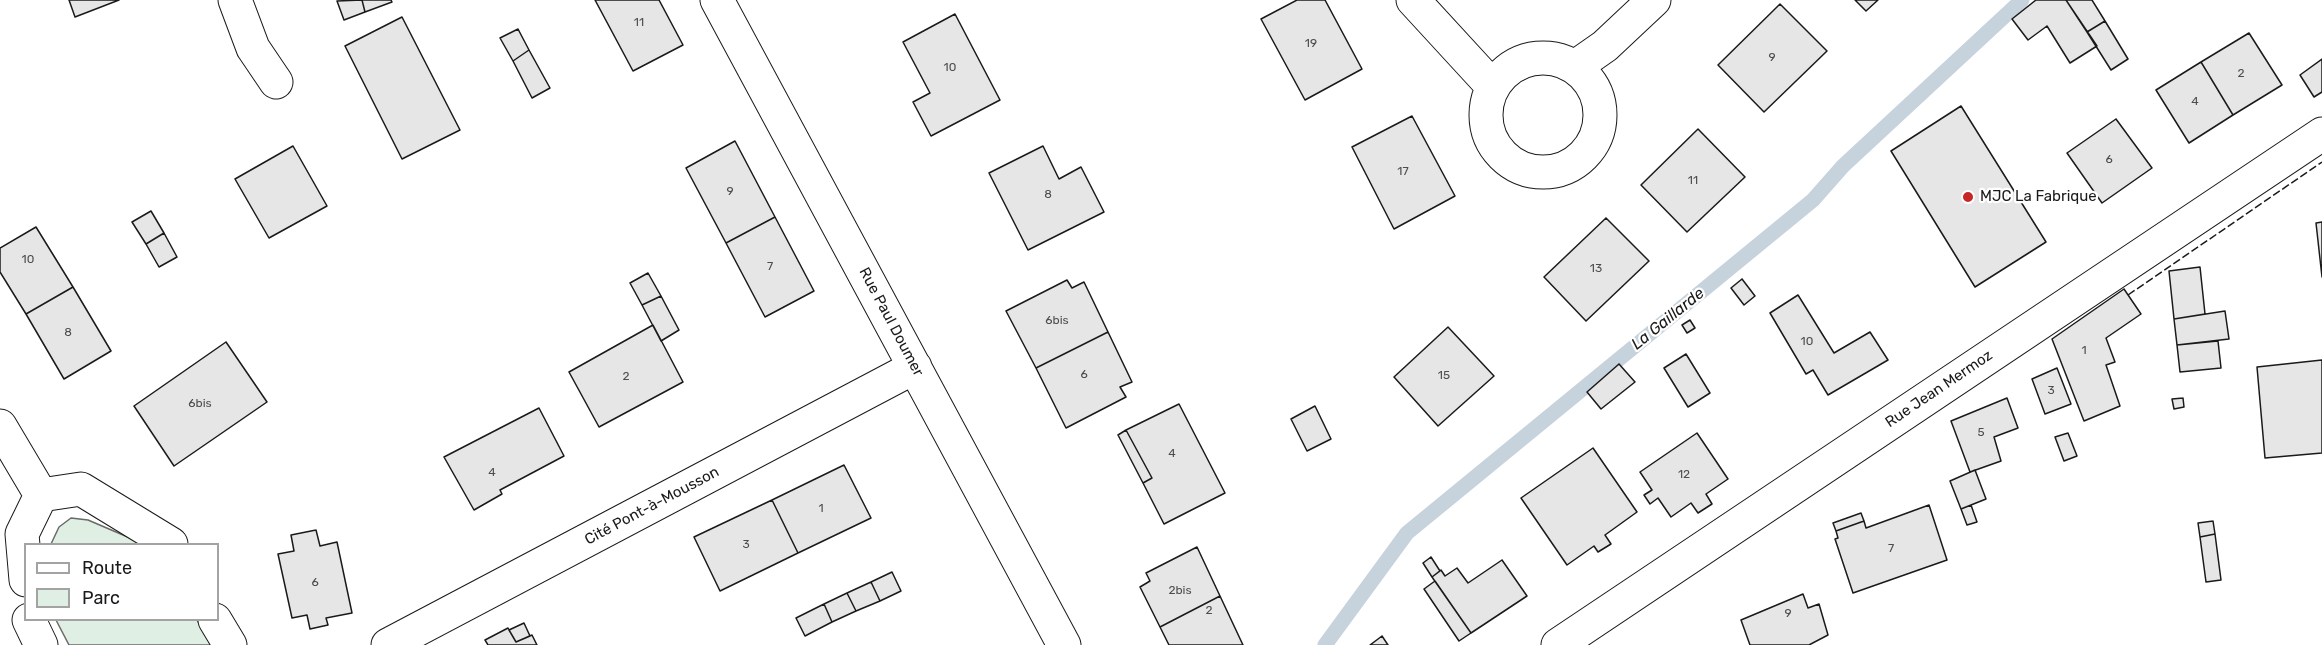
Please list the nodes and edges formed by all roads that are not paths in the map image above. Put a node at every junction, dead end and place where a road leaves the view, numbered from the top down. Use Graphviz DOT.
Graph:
graph roads {
  1 [pos="235,0"];
  2 [pos="717,0"];
  3 [pos="1413,0"];
  4 [pos="1654,0"];
  5 [pos="1575,68"];
  6 [pos="276,82"];
  7 [pos="1493,87"];
  8 [pos="2322,134"];
  9 [pos="915,367"];
  10 [pos="0,426"];
  11 [pos="41,495"];
  12 [pos="169,543"];
  13 [pos="24,557"];
  14 [pos="29,621"];
  15 [pos="216,621"];
  16 [pos="41,645"];
  17 [pos="230,645"];
  18 [pos="388,645"];
  19 [pos="1064,645"];
  20 [pos="1558,645"];
  1 -- 6 [label="street"];
  2 -- 9 [label="street, Rue Paul Doumer"];
  3 -- 7 [label="street"];
  4 -- 5 [label="street"];
  5 -- 7 [label="street"];
  5 -- 7 [label="street"];
  8 -- 20 [label="street, Rue Jean Mermoz"];
  9 -- 18 [label="street, Cité Pont-à-Mousson"];
  9 -- 19 [label="street, Rue Paul Doumer"];
  10 -- 11 [label="street"];
  11 -- 12 [label="street"];
  11 -- 13 [label="street"];
  14 -- 16 [label="street"];
  15 -- 17 [label="street"];
}
